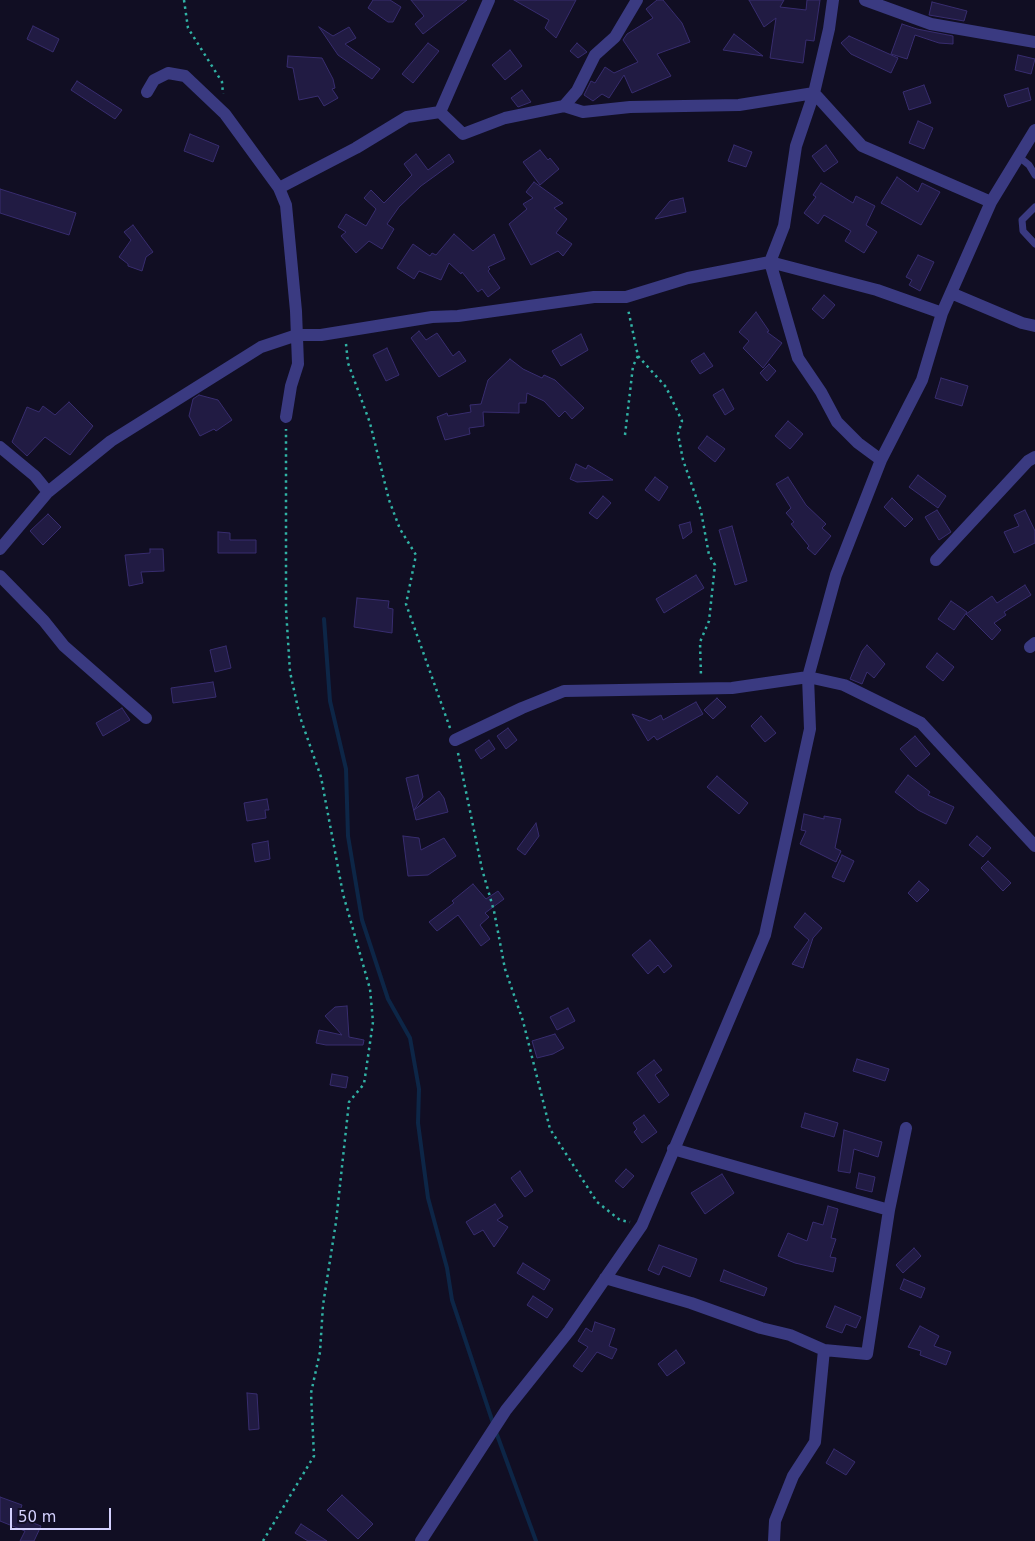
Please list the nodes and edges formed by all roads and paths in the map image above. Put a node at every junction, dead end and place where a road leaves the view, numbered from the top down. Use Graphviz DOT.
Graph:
graph roads {
  1 [pos="184,0"];
  2 [pos="489,0"];
  3 [pos="637,0"];
  4 [pos="833,0"];
  5 [pos="865,0"];
  6 [pos="1035,42"];
  7 [pos="147,92"];
  8 [pos="814,93"];
  9 [pos="564,106"];
  10 [pos="440,112"];
  11 [pos="225,114"];
  12 [pos="1035,130"];
  13 [pos="1019,157"];
  14 [pos="1035,174"];
  15 [pos="279,188"];
  16 [pos="1035,198"];
  17 [pos="991,202"];
  18 [pos="1034,208"];
  19 [pos="1035,244"];
  20 [pos="770,262"];
  21 [pos="951,293"];
  22 [pos="626,298"];
  23 [pos="942,313"];
  24 [pos="1035,326"];
  25 [pos="348,330"];
  26 [pos="297,335"];
  27 [pos="638,356"];
  28 [pos="286,417"];
  29 [pos="625,435"];
  30 [pos="0,447"];
  31 [pos="1035,457"];
  32 [pos="881,460"];
  33 [pos="48,492"];
  34 [pos="0,549"];
  35 [pos="936,560"];
  36 [pos="0,576"];
  37 [pos="808,677"];
  38 [pos="702,688"];
  39 [pos="146,718"];
  40 [pos="455,740"];
  41 [pos="1035,846"];
  42 [pos="906,1128"];
  43 [pos="673,1149"];
  44 [pos="889,1210"];
  45 [pos="642,1225"];
  46 [pos="606,1278"];
  47 [pos="824,1350"];
  48 [pos="263,1541"];
  49 [pos="421,1541"];
  50 [pos="774,1541"];
  1 -- 11 [label="path"];
  2 -- 10 [label="street"];
  3 -- 9 [label="street"];
  4 -- 8 [label="street"];
  5 -- 6 [label="street"];
  7 -- 11 [label="street"];
  8 -- 9 [label="street"];
  8 -- 17 [label="street"];
  8 -- 20 [label="street"];
  9 -- 10 [label="street"];
  10 -- 15 [label="street"];
  11 -- 15 [label="street"];
  12 -- 13 [label="street"];
  13 -- 14 [label="lane"];
  13 -- 17 [label="street"];
  15 -- 26 [label="street"];
  16 -- 18 [label="lane"];
  17 -- 21 [label="street"];
  18 -- 19 [label="lane"];
  20 -- 22 [label="street"];
  20 -- 23 [label="street"];
  20 -- 32 [label="street"];
  21 -- 23 [label="street"];
  21 -- 24 [label="street"];
  22 -- 25 [label="street"];
  22 -- 27 [label="path"];
  23 -- 32 [label="street"];
  25 -- 26 [label="street"];
  25 -- 40 [label="path"];
  26 -- 28 [label="street"];
  26 -- 33 [label="street"];
  27 -- 29 [label="path"];
  27 -- 38 [label="path"];
  28 -- 48 [label="path"];
  30 -- 33 [label="street"];
  31 -- 35 [label="street"];
  32 -- 37 [label="street"];
  33 -- 34 [label="street"];
  36 -- 39 [label="street"];
  37 -- 38 [label="street"];
  37 -- 41 [label="street"];
  37 -- 43 [label="street"];
  38 -- 40 [label="street"];
  40 -- 45 [label="path"];
  42 -- 44 [label="street"];
  43 -- 44 [label="street"];
  43 -- 45 [label="street"];
  44 -- 47 [label="street"];
  45 -- 46 [label="street"];
  46 -- 47 [label="street"];
  46 -- 49 [label="street"];
  47 -- 50 [label="street"];
}
